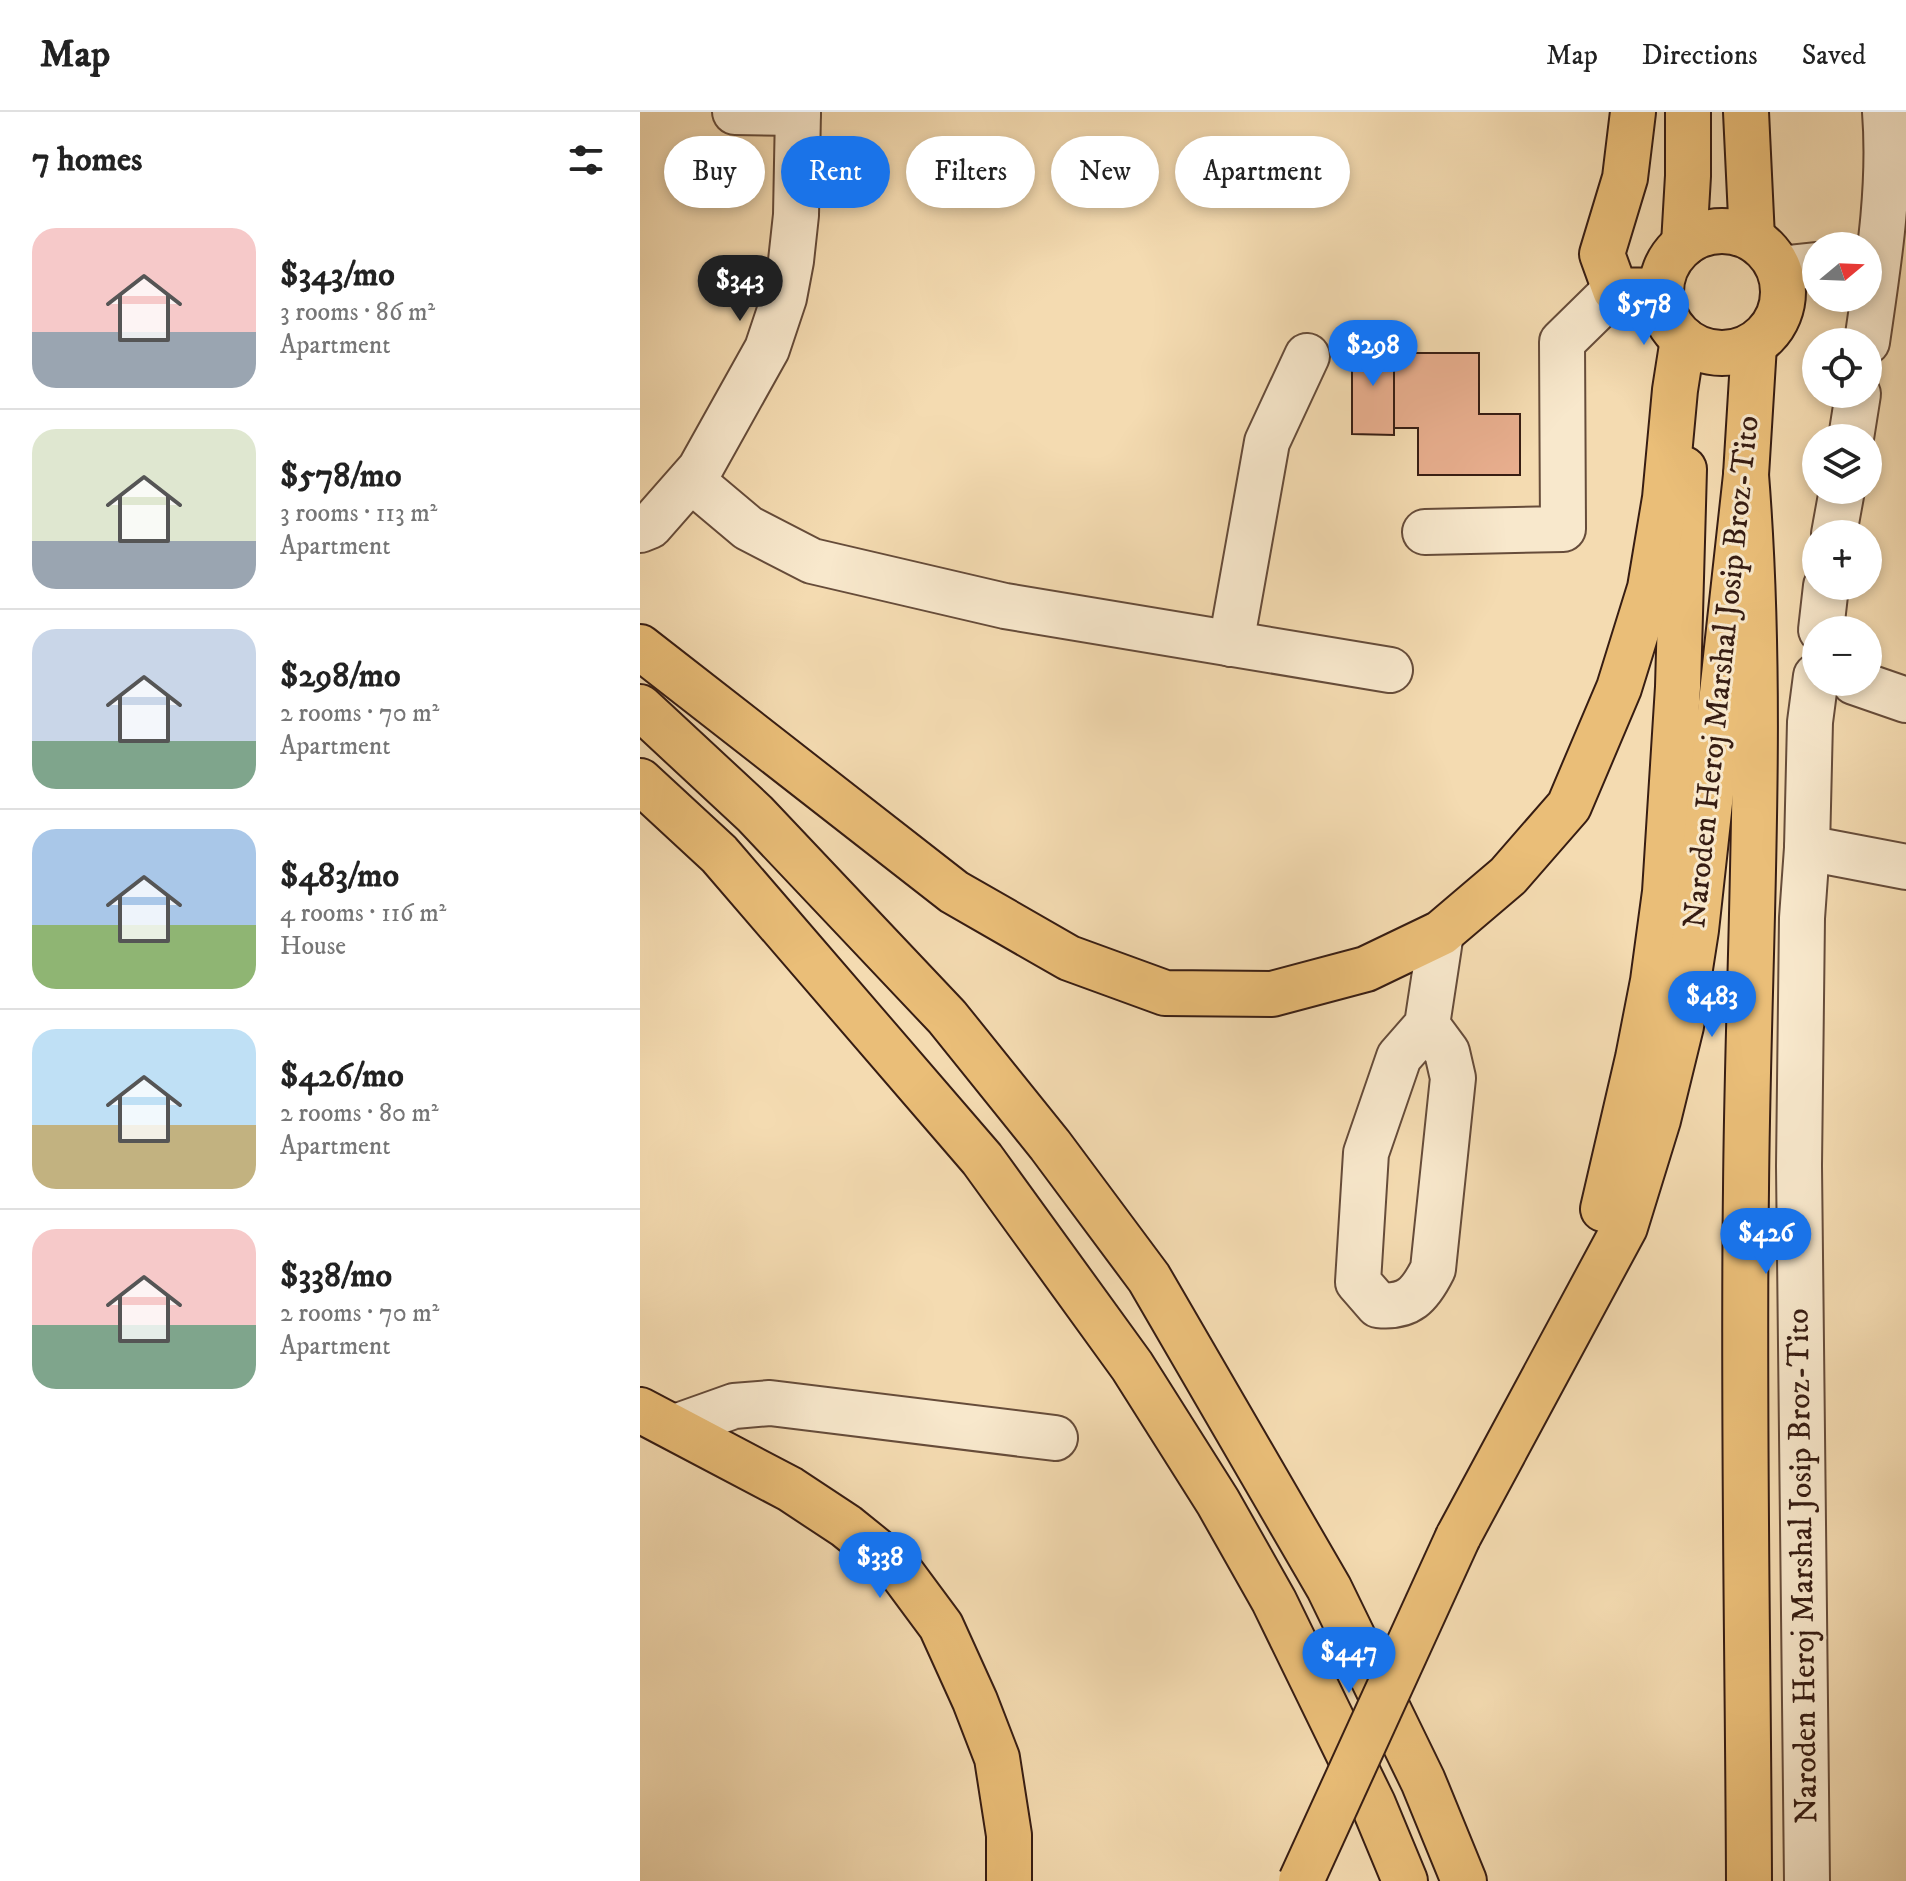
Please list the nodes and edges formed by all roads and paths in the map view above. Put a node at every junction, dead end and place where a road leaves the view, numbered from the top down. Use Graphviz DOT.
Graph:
graph roads {
  1 [pos="735,112"];
  2 [pos="798,112"];
  3 [pos="1633,112"];
  4 [pos="1688,112"];
  5 [pos="1746,112"];
  6 [pos="1885,112"];
  7 [pos="1877,232"];
  8 [pos="1684,244"];
  9 [pos="1782,257"];
  10 [pos="1615,290"];
  11 [pos="1661,291"];
  12 [pos="1683,339"];
  13 [pos="1754,345"];
  14 [pos="1307,356"];
  15 [pos="1746,475"];
  16 [pos="657,514"];
  17 [pos="1425,532"];
  18 [pos="645,643"];
  19 [pos="1231,644"];
  20 [pos="1390,670"];
  21 [pos="1882,692"];
  22 [pos="1813,696"];
  23 [pos="1906,700"];
  24 [pos="640,707"];
  25 [pos="640,781"];
  26 [pos="1828,859"];
  27 [pos="1906,867"];
  28 [pos="1441,933"];
  29 [pos="1427,1025"];
  30 [pos="658,1419"];
  31 [pos="1055,1438"];
  32 [pos="1458,1537"];
  33 [pos="1274,1601"];
  34 [pos="1009,1881"];
  35 [pos="1301,1881"];
  36 [pos="1381,1881"];
  37 [pos="1405,1881"];
  38 [pos="1464,1881"];
  39 [pos="1749,1881"];
  40 [pos="1807,1881"];
  1 -- 2 [label="street"];
  2 -- 16 [label="street"];
  3 -- 10 [label="main road"];
  4 -- 8 [label="main road"];
  5 -- 9 [label="main road"];
  6 -- 7 [label="street"];
  8 -- 9 [label="main road"];
  8 -- 11 [label="main road"];
  9 -- 13 [label="main road"];
  10 -- 11 [label="main road"];
  10 -- 17 [label="street"];
  11 -- 12 [label="main road, Naroden Heroj Marshal Josip Broz-Tito"];
  12 -- 13 [label="main road"];
  12 -- 28 [label="main road"];
  12 -- 32 [label="main road, Naroden Heroj Marshal Josip Broz-Tito"];
  13 -- 15 [label="main road, Naroden Heroj Marshal Josip Broz-Tito"];
  14 -- 19 [label="street"];
  15 -- 32 [label="main road, Naroden Heroj Marshal Josip Broz-Tito"];
  15 -- 39 [label="main road"];
  16 -- 19 [label="street"];
  18 -- 28 [label="main road"];
  19 -- 20 [label="street"];
  21 -- 23 [label="street"];
  22 -- 26 [label="street, Naroden Heroj Marshal Josip Broz-Tito"];
  24 -- 38 [label="main road"];
  25 -- 33 [label="main road"];
  26 -- 27 [label="street"];
  26 -- 40 [label="street, Naroden Heroj Marshal Josip Broz-Tito"];
  28 -- 29 [label="street"];
  29 -- 29 [label="street"];
  30 -- 31 [label="street"];
  30 -- 34 [label="main road"];
  32 -- 35 [label="main road, bridge"];
  33 -- 36 [label="main road"];
  33 -- 37 [label="main road"];
}
